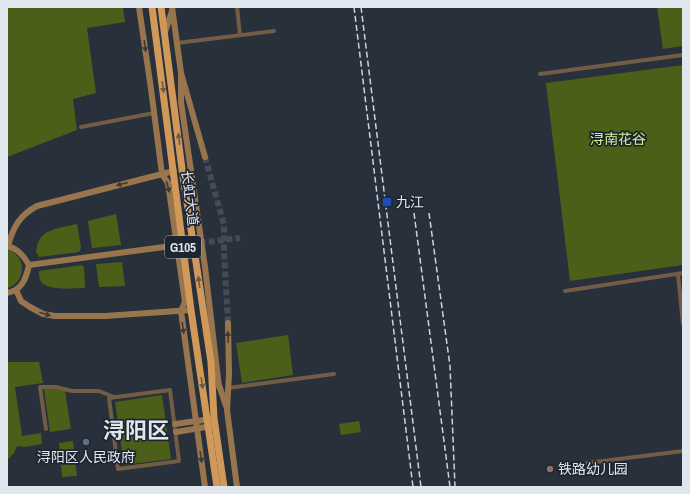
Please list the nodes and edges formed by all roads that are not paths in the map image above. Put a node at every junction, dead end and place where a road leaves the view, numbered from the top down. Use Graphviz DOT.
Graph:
graph roads {
  1 [pos="139,7"];
  2 [pos="152,7"];
  3 [pos="161,7"];
  4 [pos="237,7"];
  5 [pos="173,8"];
  6 [pos="274,31"];
  7 [pos="165,32"];
  8 [pos="240,35"];
  9 [pos="177,43"];
  10 [pos="683,55"];
  11 [pos="181,72"];
  12 [pos="540,74"];
  13 [pos="154,113"];
  14 [pos="81,127"];
  15 [pos="205,157"];
  16 [pos="174,171"];
  17 [pos="162,174"];
  18 [pos="7,246"];
  19 [pos="164,247"];
  20 [pos="29,265"];
  21 [pos="683,273"];
  22 [pos="678,274"];
  23 [pos="16,290"];
  24 [pos="565,291"];
  25 [pos="7,293"];
  26 [pos="191,310"];
  27 [pos="181,311"];
  28 [pos="228,323"];
  29 [pos="683,324"];
  30 [pos="211,362"];
  31 [pos="334,374"];
  32 [pos="219,387"];
  33 [pos="228,388"];
  34 [pos="114,397"];
  35 [pos="227,410"];
  36 [pos="196,421"];
  37 [pos="212,422"];
  38 [pos="175,424"];
  39 [pos="197,428"];
  40 [pos="46,429"];
  41 [pos="176,432"];
  42 [pos="683,452"];
  43 [pos="586,463"];
  44 [pos="204,487"];
  45 [pos="217,487"];
  46 [pos="224,487"];
  47 [pos="237,487"];
  1 -- 13 [label="street, one-way"];
  2 -- 16 [label="highway, 长虹大道 / G105, one-way"];
  3 -- 7 [label="highway, 长虹大道 / G105"];
  4 -- 8 [label="street"];
  5 -- 7 [label="street"];
  5 -- 9 [label="street"];
  6 -- 8 [label="street"];
  30 -- 7 [label="highway, 长虹大道 / G105, one-way"];
  8 -- 9 [label="street"];
  9 -- 11 [label="street"];
  10 -- 12 [label="street"];
  11 -- 15 [label="street"];
  11 -- 32 [label="street"];
  13 -- 14 [label="street"];
  13 -- 17 [label="street"];
  16 -- 17 [label="street"];
  16 -- 26 [label="highway, 长虹大道 / G105"];
  17 -- 18 [label="street, one-way"];
  17 -- 27 [label="street, one-way"];
  18 -- 20 [label="street"];
  19 -- 20 [label="street"];
  20 -- 23 [label="street"];
  21 -- 22 [label="street"];
  22 -- 24 [label="street"];
  22 -- 29 [label="street"];
  23 -- 25 [label="street"];
  23 -- 27 [label="street, one-way"];
  26 -- 27 [label="street"];
  26 -- 37 [label="highway, 长虹大道 / G105, one-way"];
  27 -- 36 [label="street, one-way"];
  33 -- 28 [label="street, one-way"];
  30 -- 32 [label="street"];
  30 -- 37 [label="highway, 长虹大道 / G105"];
  31 -- 33 [label="street"];
  32 -- 35 [label="street"];
  33 -- 35 [label="street"];
  34 -- 38 [label="street"];
  34 -- 40 [label="street"];
  34 -- 41 [label="street"];
  35 -- 47 [label="street"];
  36 -- 37 [label="street"];
  36 -- 38 [label="street"];
  36 -- 39 [label="street"];
  37 -- 39 [label="street"];
  37 -- 45 [label="highway, 长虹大道 / G105"];
  37 -- 46 [label="highway, 长虹大道 / G105"];
  38 -- 41 [label="street"];
  39 -- 41 [label="street"];
  39 -- 44 [label="street, one-way"];
  42 -- 43 [label="street"];
}
